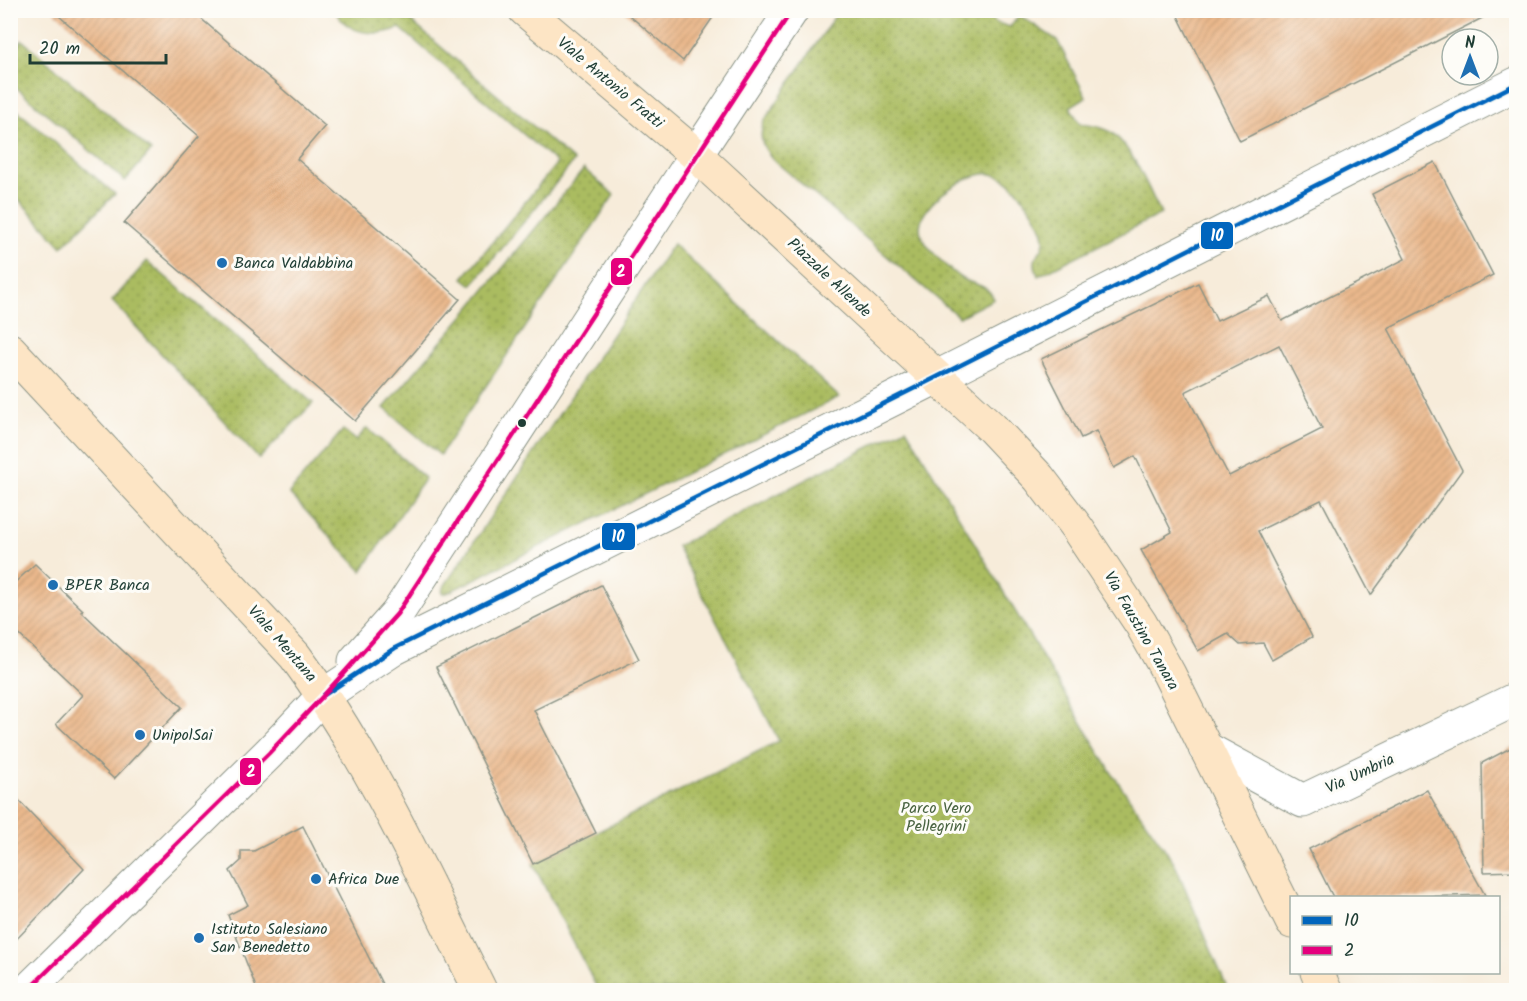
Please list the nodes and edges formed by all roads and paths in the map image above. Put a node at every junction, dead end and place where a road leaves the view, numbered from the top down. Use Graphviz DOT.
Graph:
graph roads {
  1 [pos="525,10"];
  2 [pos="792,10"];
  3 [pos="1516,84"];
  4 [pos="696,155"];
  5 [pos="10,350"];
  6 [pos="937,378"];
  7 [pos="324,695"];
  8 [pos="1516,699"];
  9 [pos="1205,748"];
  10 [pos="1290,918"];
  11 [pos="1318,974"];
  12 [pos="28,990"];
  13 [pos="480,990"];
  14 [pos="1325,990"];
  1 -- 4 [label="main road, Viale Antonio Fratti"];
  2 -- 4 [label="street"];
  3 -- 6 [label="street"];
  4 -- 6 [label="main road, Piazzale Allende"];
  4 -- 7 [label="street"];
  5 -- 7 [label="main road, Viale Mentana"];
  6 -- 7 [label="street"];
  6 -- 9 [label="main road, Via Faustino Tanara"];
  7 -- 12 [label="street"];
  7 -- 13 [label="main road, Viale Mentana"];
  8 -- 9 [label="street, Via Umbria"];
  9 -- 10 [label="main road, Via Faustino Tanara"];
  11 -- 14 [label="main road"];
}
